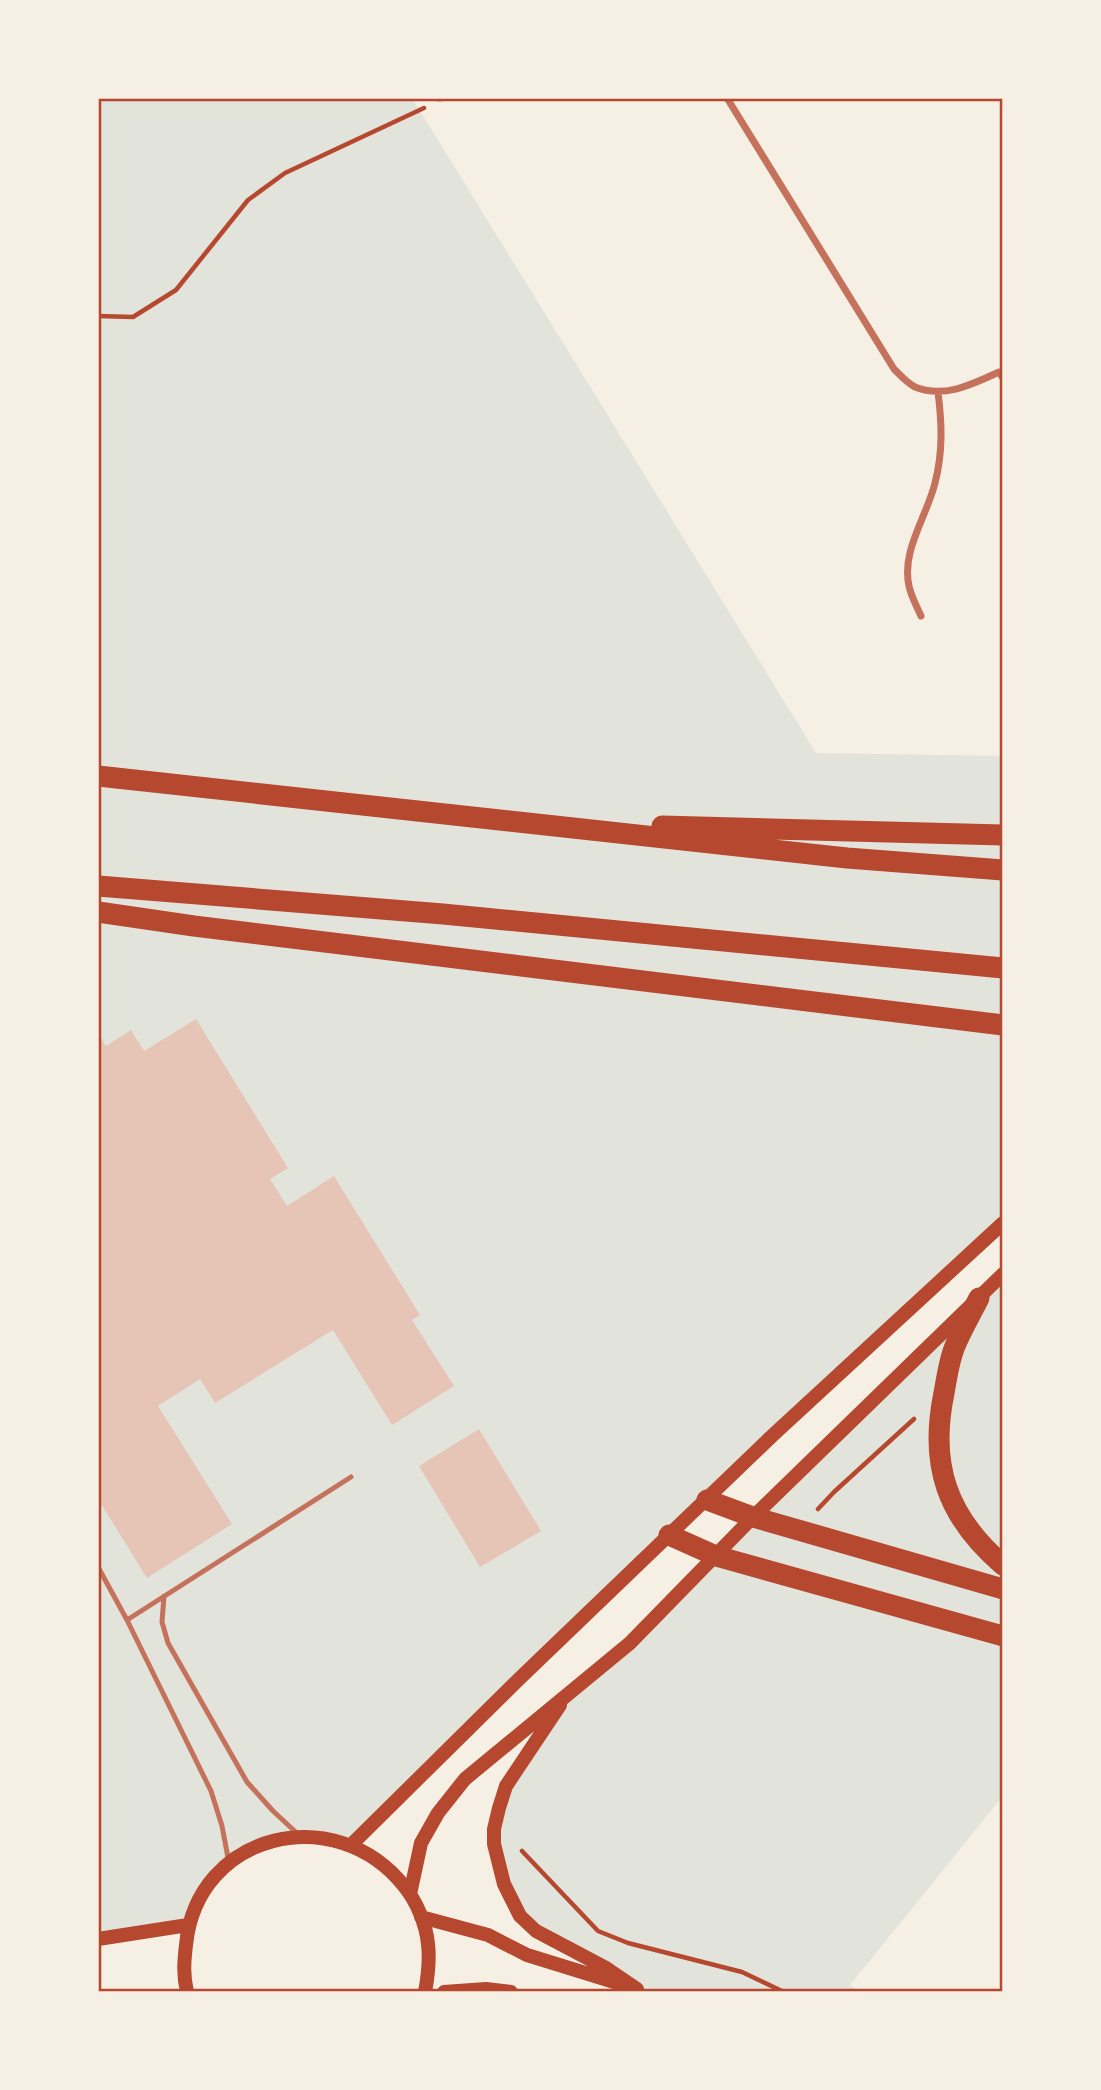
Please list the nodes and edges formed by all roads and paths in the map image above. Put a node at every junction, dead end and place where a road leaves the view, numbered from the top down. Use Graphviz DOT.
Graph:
graph roads {
  1 [pos="440,98"];
  2 [pos="727,98"];
  3 [pos="98,316"];
  4 [pos="1002,374"];
  5 [pos="938,392"];
  6 [pos="921,616"];
  7 [pos="98,776"];
  8 [pos="502,822"];
  9 [pos="1003,835"];
  10 [pos="1003,870"];
  11 [pos="98,886"];
  12 [pos="98,912"];
  13 [pos="1003,968"];
  14 [pos="1003,1025"];
  15 [pos="1003,1223"];
  16 [pos="1003,1274"];
  17 [pos="979,1297"];
  18 [pos="920,1414"];
  19 [pos="351,1477"];
  20 [pos="707,1500"];
  21 [pos="753,1517"];
  22 [pos="811,1517"];
  23 [pos="669,1535"];
  24 [pos="716,1556"];
  25 [pos="1003,1565"];
  26 [pos="98,1567"];
  27 [pos="1003,1590"];
  28 [pos="164,1596"];
  29 [pos="127,1620"];
  30 [pos="1003,1636"];
  31 [pos="571,1689"];
  32 [pos="300,1836"];
  33 [pos="520,1843"];
  34 [pos="351,1845"];
  35 [pos="229,1863"];
  36 [pos="410,1894"];
  37 [pos="421,1917"];
  38 [pos="188,1925"];
  39 [pos="98,1939"];
  40 [pos="641,1990"];
  41 [pos="187,1992"];
  42 [pos="425,1992"];
  43 [pos="444,1992"];
  44 [pos="511,1992"];
  45 [pos="784,1992"];
  1 -- 3 [label="path"];
  2 -- 5 [label="street"];
  4 -- 5 [label="street"];
  5 -- 6 [label="street"];
  7 -- 8 [label="highway"];
  8 -- 9 [label="highway"];
  8 -- 10 [label="highway"];
  11 -- 13 [label="highway"];
  12 -- 14 [label="highway"];
  15 -- 20 [label="main road"];
  16 -- 17 [label="main road"];
  17 -- 21 [label="main road"];
  17 -- 25 [label="highway"];
  18 -- 22 [label="path"];
  19 -- 28 [label="lane"];
  20 -- 21 [label="highway"];
  20 -- 23 [label="main road"];
  21 -- 24 [label="main road"];
  21 -- 27 [label="highway"];
  23 -- 24 [label="highway"];
  23 -- 34 [label="main road"];
  24 -- 30 [label="highway"];
  24 -- 31 [label="main road"];
  26 -- 29 [label="lane"];
  28 -- 29 [label="lane"];
  28 -- 32 [label="lane"];
  29 -- 35 [label="lane"];
  31 -- 36 [label="main road"];
  31 -- 40 [label="main road"];
  32 -- 34 [label="main road"];
  32 -- 35 [label="main road"];
  33 -- 45 [label="path"];
  34 -- 36 [label="main road"];
  35 -- 38 [label="main road"];
  36 -- 37 [label="main road"];
  37 -- 40 [label="main road"];
  37 -- 42 [label="main road"];
  38 -- 39 [label="main road"];
  38 -- 41 [label="main road"];
  43 -- 44 [label="main road"];
}
